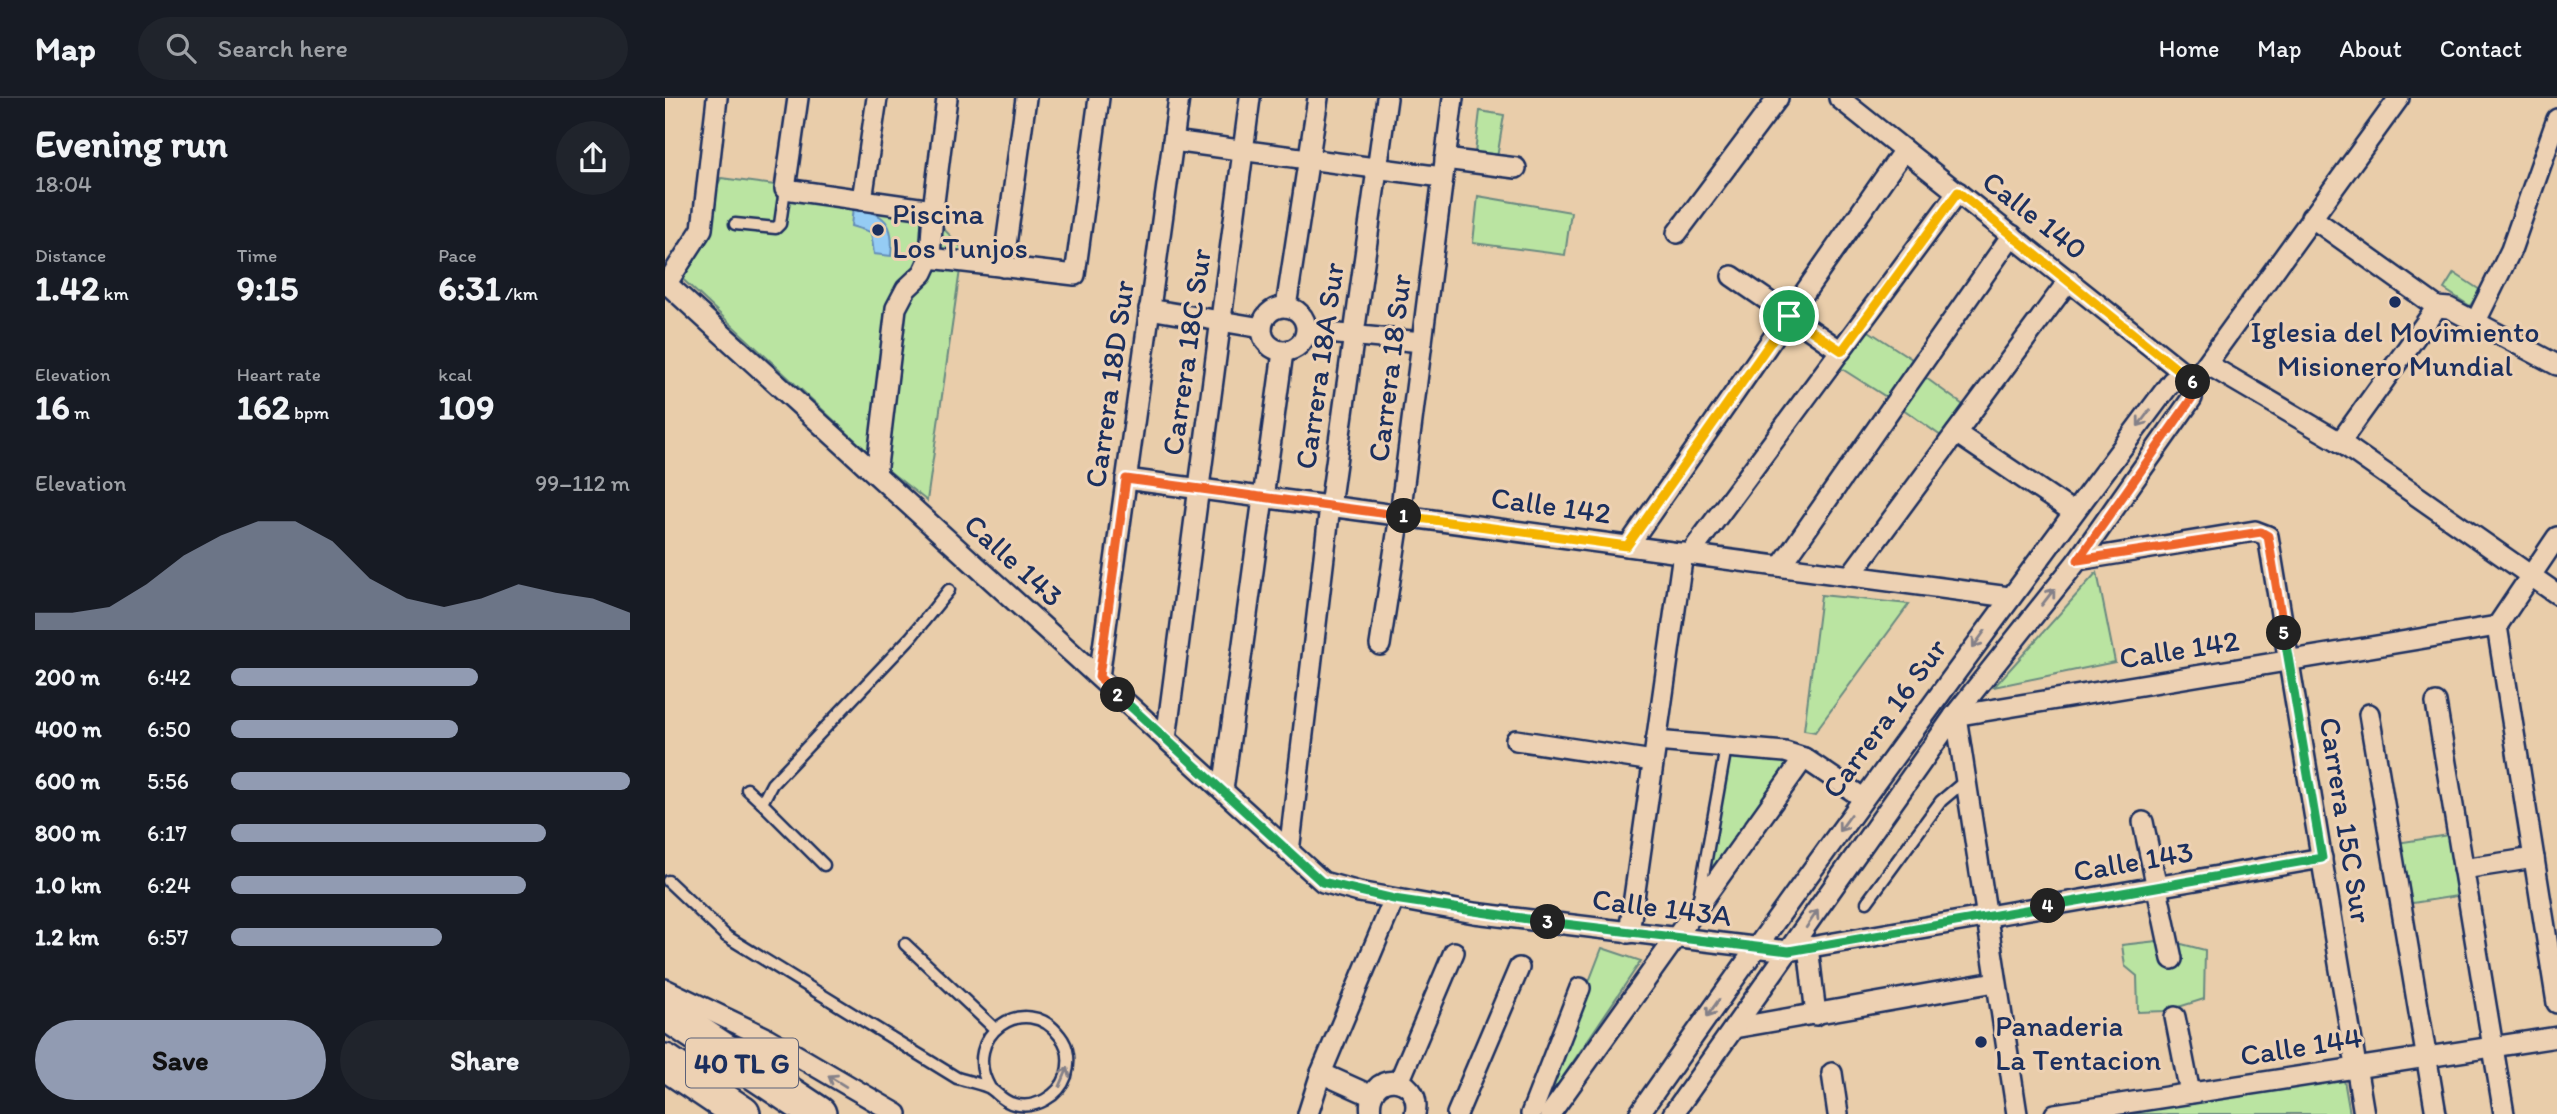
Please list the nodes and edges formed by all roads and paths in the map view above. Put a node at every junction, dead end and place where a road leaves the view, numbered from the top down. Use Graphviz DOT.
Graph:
graph roads {
  1 [pos="717,98"];
  2 [pos="798,98"];
  3 [pos="877,98"];
  4 [pos="947,98"];
  5 [pos="1026,98"];
  6 [pos="1099,98"];
  7 [pos="1179,98"];
  8 [pos="1250,98"];
  9 [pos="1318,98"];
  10 [pos="1387,98"];
  11 [pos="1453,98"];
  12 [pos="1778,98"];
  13 [pos="1839,98"];
  14 [pos="2399,98"];
  15 [pos="2557,119"];
  16 [pos="1173,141"];
  17 [pos="1243,150"];
  18 [pos="1904,150"];
  19 [pos="1309,159"];
  20 [pos="1377,168"];
  21 [pos="1444,168"];
  22 [pos="1516,168"];
  23 [pos="785,190"];
  24 [pos="1958,192"];
  25 [pos="862,201"];
  26 [pos="933,210"];
  27 [pos="2311,217"];
  28 [pos="735,224"];
  29 [pos="1677,233"];
  30 [pos="2012,236"];
  31 [pos="930,258"];
  32 [pos="1003,267"];
  33 [pos="1732,276"];
  34 [pos="2069,280"];
  35 [pos="666,282"];
  36 [pos="1286,307"];
  37 [pos="2437,307"];
  38 [pos="1149,309"];
  39 [pos="1789,316"];
  40 [pos="2476,321"];
  41 [pos="1221,322"];
  42 [pos="1262,328"];
  43 [pos="1307,331"];
  44 [pos="1354,335"];
  45 [pos="1422,342"];
  46 [pos="1842,351"];
  47 [pos="1283,352"];
  48 [pos="2207,364"];
  49 [pos="2557,365"];
  50 [pos="2194,381"];
  51 [pos="1956,433"];
  52 [pos="2340,442"];
  53 [pos="876,474"];
  54 [pos="1126,479"];
  55 [pos="1198,489"];
  56 [pos="1260,497"];
  57 [pos="1330,506"];
  58 [pos="2073,512"];
  59 [pos="1401,515"];
  60 [pos="2557,537"];
  61 [pos="1627,546"];
  62 [pos="1686,553"];
  63 [pos="2078,560"];
  64 [pos="1781,566"];
  65 [pos="1850,576"];
  66 [pos="2532,579"];
  67 [pos="949,590"];
  68 [pos="2557,594"];
  69 [pos="2009,597"];
  70 [pos="2497,626"];
  71 [pos="1380,645"];
  72 [pos="2289,661"];
  73 [pos="1099,677"];
  74 [pos="2436,703"];
  75 [pos="2369,714"];
  76 [pos="1955,716"];
  77 [pos="1166,739"];
  78 [pos="1516,740"];
  79 [pos="1656,741"];
  80 [pos="1726,747"];
  81 [pos="1804,758"];
  82 [pos="1653,761"];
  83 [pos="1966,780"];
  84 [pos="747,789"];
  85 [pos="1223,790"];
  86 [pos="1863,799"];
  87 [pos="762,803"];
  88 [pos="2143,822"];
  89 [pos="1289,852"];
  90 [pos="2322,858"];
  91 [pos="2534,858"];
  92 [pos="824,865"];
  93 [pos="2463,869"];
  94 [pos="668,881"];
  95 [pos="1322,882"];
  96 [pos="2156,888"];
  97 [pos="1394,899"];
  98 [pos="1867,902"];
  99 [pos="1697,911"];
  100 [pos="1985,916"];
  101 [pos="1629,933"];
  102 [pos="1677,937"];
  103 [pos="905,944"];
  104 [pos="1754,949"];
  105 [pos="1798,949"];
  106 [pos="1454,952"];
  107 [pos="2172,959"];
  108 [pos="1519,968"];
  109 [pos="1995,982"];
  110 [pos="1580,988"];
  111 [pos="665,989"];
  112 [pos="2557,1003"];
  113 [pos="665,1012"];
  114 [pos="1815,1015"];
  115 [pos="2175,1017"];
  116 [pos="1734,1028"];
  117 [pos="995,1029"];
  118 [pos="2557,1037"];
  119 [pos="2493,1047"];
  120 [pos="2428,1057"];
  121 [pos="665,1062"];
  122 [pos="2357,1068"];
  123 [pos="1321,1073"];
  124 [pos="1832,1073"];
  125 [pos="1399,1082"];
  126 [pos="990,1088"];
  127 [pos="2190,1093"];
  128 [pos="1371,1105"];
  129 [pos="742,1114"];
  130 [pos="818,1114"];
  131 [pos="897,1114"];
  132 [pos="1308,1114"];
  133 [pos="1416,1114"];
  134 [pos="1457,1114"];
  135 [pos="1531,1114"];
  136 [pos="1550,1114"];
  137 [pos="1639,1114"];
  138 [pos="1673,1114"];
  139 [pos="1838,1114"];
  140 [pos="2017,1114"];
  141 [pos="2055,1114"];
  142 [pos="2364,1114"];
  143 [pos="2436,1114"];
  144 [pos="2504,1114"];
  1 -- 35 [label="street"];
  2 -- 23 [label="street"];
  3 -- 25 [label="street"];
  4 -- 26 [label="street"];
  5 -- 32 [label="street"];
  6 -- 32 [label="street"];
  7 -- 16 [label="street, Carrera 18D Sur"];
  8 -- 17 [label="street, Carrera 18C Sur"];
  9 -- 19 [label="street"];
  10 -- 20 [label="street, Carrera 18A Sur"];
  11 -- 21 [label="street, Carrera 18 Sur"];
  12 -- 29 [label="street"];
  13 -- 18 [label="street, Calle 140"];
  14 -- 27 [label="street, Carrera 16 Sur"];
  15 -- 40 [label="street"];
  16 -- 17 [label="street"];
  16 -- 38 [label="street, Carrera 18D Sur"];
  17 -- 19 [label="street"];
  17 -- 41 [label="street, Carrera 18C Sur"];
  18 -- 24 [label="street, Calle 140"];
  18 -- 39 [label="street"];
  19 -- 20 [label="street"];
  19 -- 36 [label="street"];
  20 -- 21 [label="street"];
  20 -- 44 [label="street, Carrera 18A Sur"];
  21 -- 22 [label="street"];
  21 -- 45 [label="street, Carrera 18 Sur"];
  23 -- 25 [label="street"];
  23 -- 28 [label="lane"];
  24 -- 30 [label="street, Calle 140"];
  24 -- 46 [label="street"];
  25 -- 26 [label="street"];
  26 -- 31 [label="street"];
  27 -- 37 [label="street"];
  27 -- 48 [label="street, Carrera 16 Sur"];
  30 -- 34 [label="street, Calle 140"];
  30 -- 64 [label="street"];
  31 -- 32 [label="street"];
  31 -- 53 [label="street"];
  33 -- 39 [label="street"];
  34 -- 50 [label="street, Calle 140"];
  34 -- 51 [label="street"];
  35 -- 53 [label="street, Calle 143"];
  36 -- 42 [label="street"];
  36 -- 43 [label="street"];
  37 -- 40 [label="street"];
  37 -- 52 [label="street"];
  38 -- 41 [label="street"];
  38 -- 54 [label="street, Carrera 18D Sur"];
  39 -- 46 [label="street"];
  39 -- 61 [label="street"];
  40 -- 49 [label="street"];
  41 -- 42 [label="street"];
  41 -- 55 [label="street, Carrera 18C Sur"];
  42 -- 47 [label="street"];
  43 -- 44 [label="street"];
  43 -- 47 [label="street"];
  44 -- 45 [label="street"];
  44 -- 57 [label="street, Carrera 18A Sur"];
  45 -- 59 [label="street, Carrera 18 Sur"];
  46 -- 62 [label="street"];
  47 -- 56 [label="street"];
  48 -- 50 [label="street, Carrera 16 Sur"];
  48 -- 52 [label="street"];
  50 -- 58 [label="street, Carrera 16 Sur, one-way"];
  50 -- 63 [label="street, Carrera 16 Sur"];
  51 -- 58 [label="street"];
  51 -- 65 [label="street"];
  52 -- 66 [label="street"];
  53 -- 73 [label="street, Calle 143"];
  54 -- 55 [label="street, Calle 142"];
  54 -- 73 [label="street, Carrera 18D Sur"];
  55 -- 56 [label="street, Calle 142"];
  55 -- 77 [label="street, Carrera 18C Sur"];
  56 -- 57 [label="street, Calle 142"];
  56 -- 85 [label="street"];
  57 -- 59 [label="street, Calle 142"];
  57 -- 89 [label="street, Carrera 18A Sur"];
  58 -- 69 [label="street, Carrera 16 Sur"];
  59 -- 61 [label="street, Calle 142"];
  59 -- 71 [label="street, Carrera 18 Sur"];
  60 -- 66 [label="street"];
  61 -- 62 [label="street, Calle 142"];
  62 -- 64 [label="street, Calle 142"];
  62 -- 79 [label="street"];
  63 -- 72 [label="street, Carrera 15C Sur"];
  76 -- 63 [label="street, Carrera 16 Sur, one-way"];
  64 -- 65 [label="street, Calle 142"];
  65 -- 69 [label="street, Calle 142"];
  66 -- 68 [label="street"];
  66 -- 70 [label="street"];
  67 -- 87 [label="lane"];
  69 -- 86 [label="street, Carrera 16 Sur, one-way"];
  70 -- 72 [label="street, Calle 142"];
  70 -- 91 [label="street"];
  72 -- 76 [label="street, Calle 142"];
  72 -- 90 [label="street, Carrera 15C Sur"];
  73 -- 77 [label="street, Calle 143"];
  74 -- 93 [label="street"];
  75 -- 120 [label="street"];
  76 -- 83 [label="street"];
  105 -- 76 [label="street, Carrera 16 Sur, one-way"];
  77 -- 85 [label="street, Calle 143"];
  78 -- 82 [label="street"];
  79 -- 80 [label="street"];
  79 -- 82 [label="street"];
  80 -- 81 [label="street"];
  80 -- 99 [label="lane"];
  81 -- 86 [label="street"];
  81 -- 99 [label="street"];
  82 -- 101 [label="street"];
  83 -- 98 [label="lane"];
  83 -- 100 [label="street"];
  84 -- 87 [label="lane"];
  85 -- 89 [label="street, Calle 143"];
  86 -- 104 [label="street, Carrera 16 Sur, one-way"];
  87 -- 92 [label="lane"];
  88 -- 96 [label="street"];
  89 -- 95 [label="street, Calle 143"];
  90 -- 96 [label="street, Calle 143"];
  90 -- 122 [label="street, Carrera 15C Sur"];
  91 -- 93 [label="street"];
  91 -- 112 [label="street"];
  93 -- 119 [label="street"];
  94 -- 126 [label="lane"];
  95 -- 97 [label="street, Calle 143A"];
  96 -- 100 [label="street, Calle 143"];
  96 -- 107 [label="street"];
  97 -- 101 [label="street, Calle 143A"];
  97 -- 123 [label="street"];
  99 -- 102 [label="street"];
  100 -- 105 [label="street, Calle 143"];
  100 -- 109 [label="street"];
  101 -- 102 [label="street, Calle 143A"];
  102 -- 104 [label="street, Calle 143A"];
  102 -- 136 [label="street"];
  103 -- 117 [label="lane"];
  104 -- 105 [label="street, Calle 143A"];
  104 -- 137 [label="street, Carrera 16 Sur, one-way"];
  105 -- 114 [label="street"];
  105 -- 116 [label="street, Carrera 16 Sur"];
  106 -- 125 [label="street"];
  108 -- 134 [label="street"];
  109 -- 114 [label="street"];
  109 -- 140 [label="street"];
  110 -- 135 [label="street"];
  131 -- 111 [label="street, one-way"];
  113 -- 130 [label="highway, 40 TL G"];
  114 -- 116 [label="street"];
  115 -- 127 [label="street"];
  116 -- 138 [label="street, Carrera 16 Sur"];
  117 -- 126 [label="lane"];
  126 -- 117 [label="lane, one-way"];
  118 -- 119 [label="street, Calle 144"];
  119 -- 120 [label="street, Calle 144"];
  119 -- 144 [label="street"];
  120 -- 122 [label="street, Calle 144"];
  120 -- 143 [label="street"];
  121 -- 129 [label="highway, 40 TL G"];
  122 -- 127 [label="street, Calle 144"];
  122 -- 142 [label="street, Carrera 15C Sur"];
  123 -- 128 [label="street"];
  123 -- 132 [label="street"];
  124 -- 139 [label="street"];
  125 -- 128 [label="street"];
  125 -- 133 [label="street"];
  127 -- 141 [label="street, Calle 144"];
}
